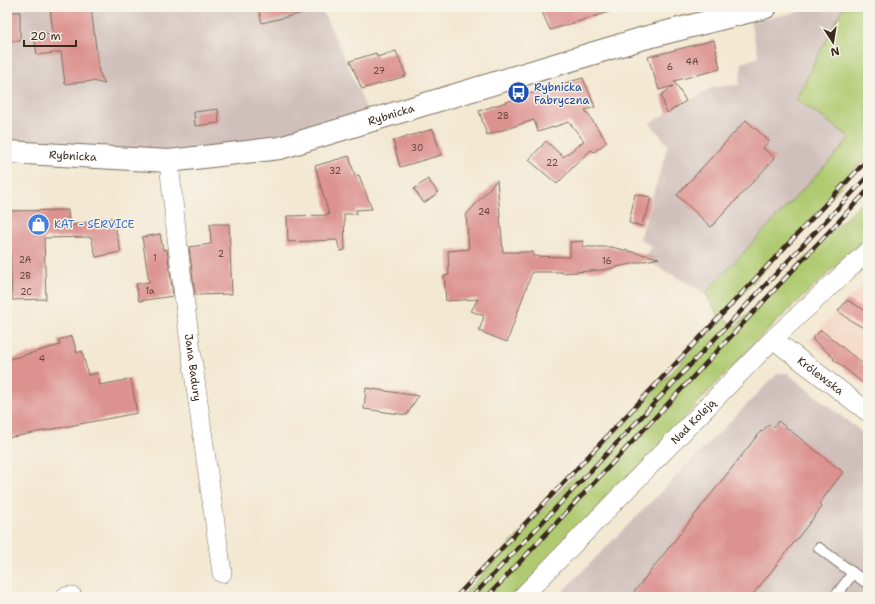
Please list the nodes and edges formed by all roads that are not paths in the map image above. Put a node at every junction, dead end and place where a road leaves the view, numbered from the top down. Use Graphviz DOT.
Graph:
graph roads {
  1 [pos="766,7"];
  2 [pos="7,152"];
  3 [pos="169,162"];
  4 [pos="868,251"];
  5 [pos="773,339"];
  6 [pos="868,412"];
  7 [pos="819,548"];
  8 [pos="222,573"];
  9 [pos="853,573"];
  10 [pos="868,584"];
  11 [pos="522,597"];
  12 [pos="835,597"];
  1 -- 3 [label="street, Rybnicka"];
  2 -- 3 [label="street, Rybnicka"];
  3 -- 8 [label="street, Jana Badury"];
  4 -- 5 [label="street, Nad Koleją"];
  5 -- 6 [label="street, Królewska"];
  5 -- 11 [label="street, Nad Koleją"];
  7 -- 9 [label="lane"];
  9 -- 10 [label="lane"];
  9 -- 12 [label="lane"];
}
